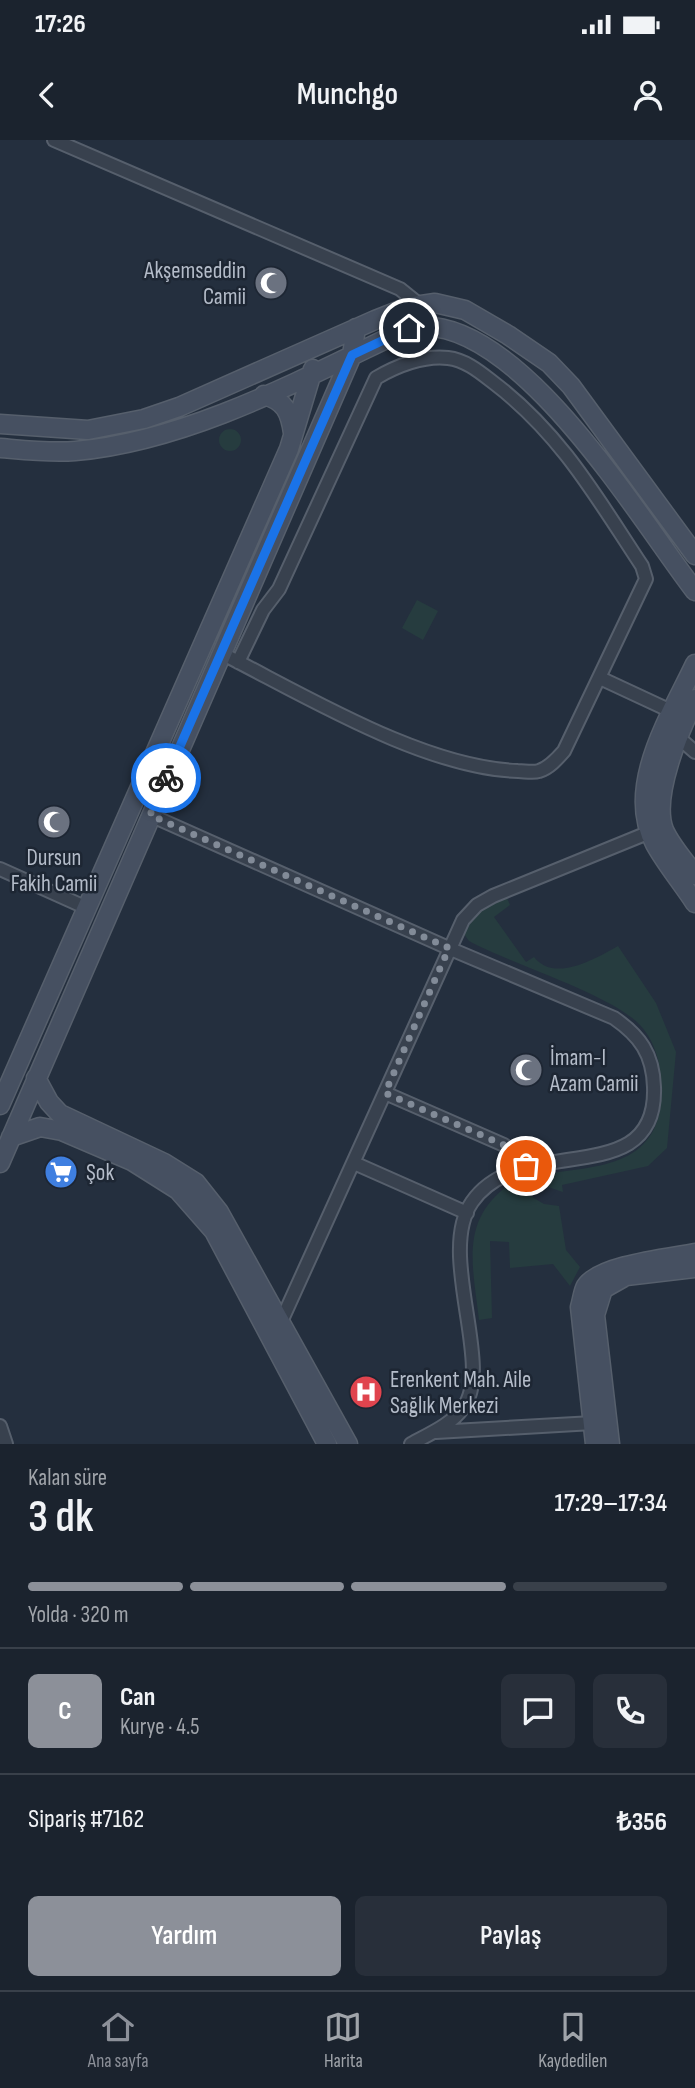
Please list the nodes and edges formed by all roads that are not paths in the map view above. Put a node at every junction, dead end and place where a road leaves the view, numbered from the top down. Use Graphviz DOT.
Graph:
graph roads {
  1 [pos="54,140"];
  2 [pos="421,306"];
  3 [pos="356,328"];
  4 [pos="320,345"];
  5 [pos="352,355"];
  6 [pos="312,374"];
  7 [pos="264,395"];
  8 [pos="0,424"];
  9 [pos="293,435"];
  10 [pos="0,449"];
  11 [pos="695,555"];
  12 [pos="695,592"];
  13 [pos="221,653"];
  14 [pos="238,662"];
  15 [pos="695,664"];
  16 [pos="600,678"];
  17 [pos="695,699"];
  18 [pos="673,712"];
  19 [pos="679,738"];
  20 [pos="695,752"];
  21 [pos="150,815"];
  22 [pos="650,832"];
  23 [pos="0,869"];
  24 [pos="695,875"];
  25 [pos="695,902"];
  26 [pos="87,908"];
  27 [pos="449,948"];
  28 [pos="36,1078"];
  29 [pos="385,1093"];
  30 [pos="0,1105"];
  31 [pos="11,1138"];
  32 [pos="0,1163"];
  33 [pos="354,1163"];
  34 [pos="526,1166"];
  35 [pos="467,1213"];
  36 [pos="695,1253"];
  37 [pos="695,1268"];
  38 [pos="280,1325"];
  39 [pos="593,1423"];
  40 [pos="0,1426"];
  41 [pos="431,1433"];
  42 [pos="6,1444"];
  43 [pos="327,1444"];
  44 [pos="348,1444"];
  45 [pos="411,1444"];
  46 [pos="595,1444"];
  47 [pos="610,1444"];
  1 -- 2 [label="street"];
  2 -- 3 [label="street"];
  2 -- 11 [label="street"];
  3 -- 4 [label="street"];
  3 -- 5 [label="street"];
  4 -- 6 [label="street"];
  4 -- 8 [label="street"];
  5 -- 6 [label="street"];
  5 -- 12 [label="street"];
  5 -- 13 [label="street"];
  6 -- 7 [label="street"];
  6 -- 9 [label="street"];
  7 -- 9 [label="street"];
  7 -- 10 [label="street"];
  9 -- 26 [label="street"];
  13 -- 14 [label="street"];
  13 -- 21 [label="street"];
  14 -- 16 [label="street"];
  14 -- 16 [label="street"];
  15 -- 18 [label="street"];
  16 -- 18 [label="street"];
  17 -- 19 [label="street"];
  18 -- 22 [label="street"];
  19 -- 20 [label="street"];
  19 -- 24 [label="street"];
  21 -- 27 [label="street"];
  21 -- 28 [label="street"];
  22 -- 25 [label="street"];
  22 -- 27 [label="street"];
  23 -- 26 [label="street"];
  26 -- 30 [label="street"];
  27 -- 29 [label="street"];
  27 -- 34 [label="street"];
  28 -- 31 [label="street"];
  28 -- 38 [label="street"];
  29 -- 33 [label="street"];
  29 -- 34 [label="street"];
  31 -- 32 [label="street"];
  31 -- 43 [label="street"];
  33 -- 35 [label="street"];
  33 -- 38 [label="street"];
  34 -- 35 [label="street"];
  35 -- 41 [label="street"];
  36 -- 39 [label="street"];
  37 -- 47 [label="street"];
  38 -- 44 [label="street"];
  39 -- 41 [label="street"];
  39 -- 46 [label="street"];
  40 -- 42 [label="street"];
  41 -- 45 [label="street"];
}
